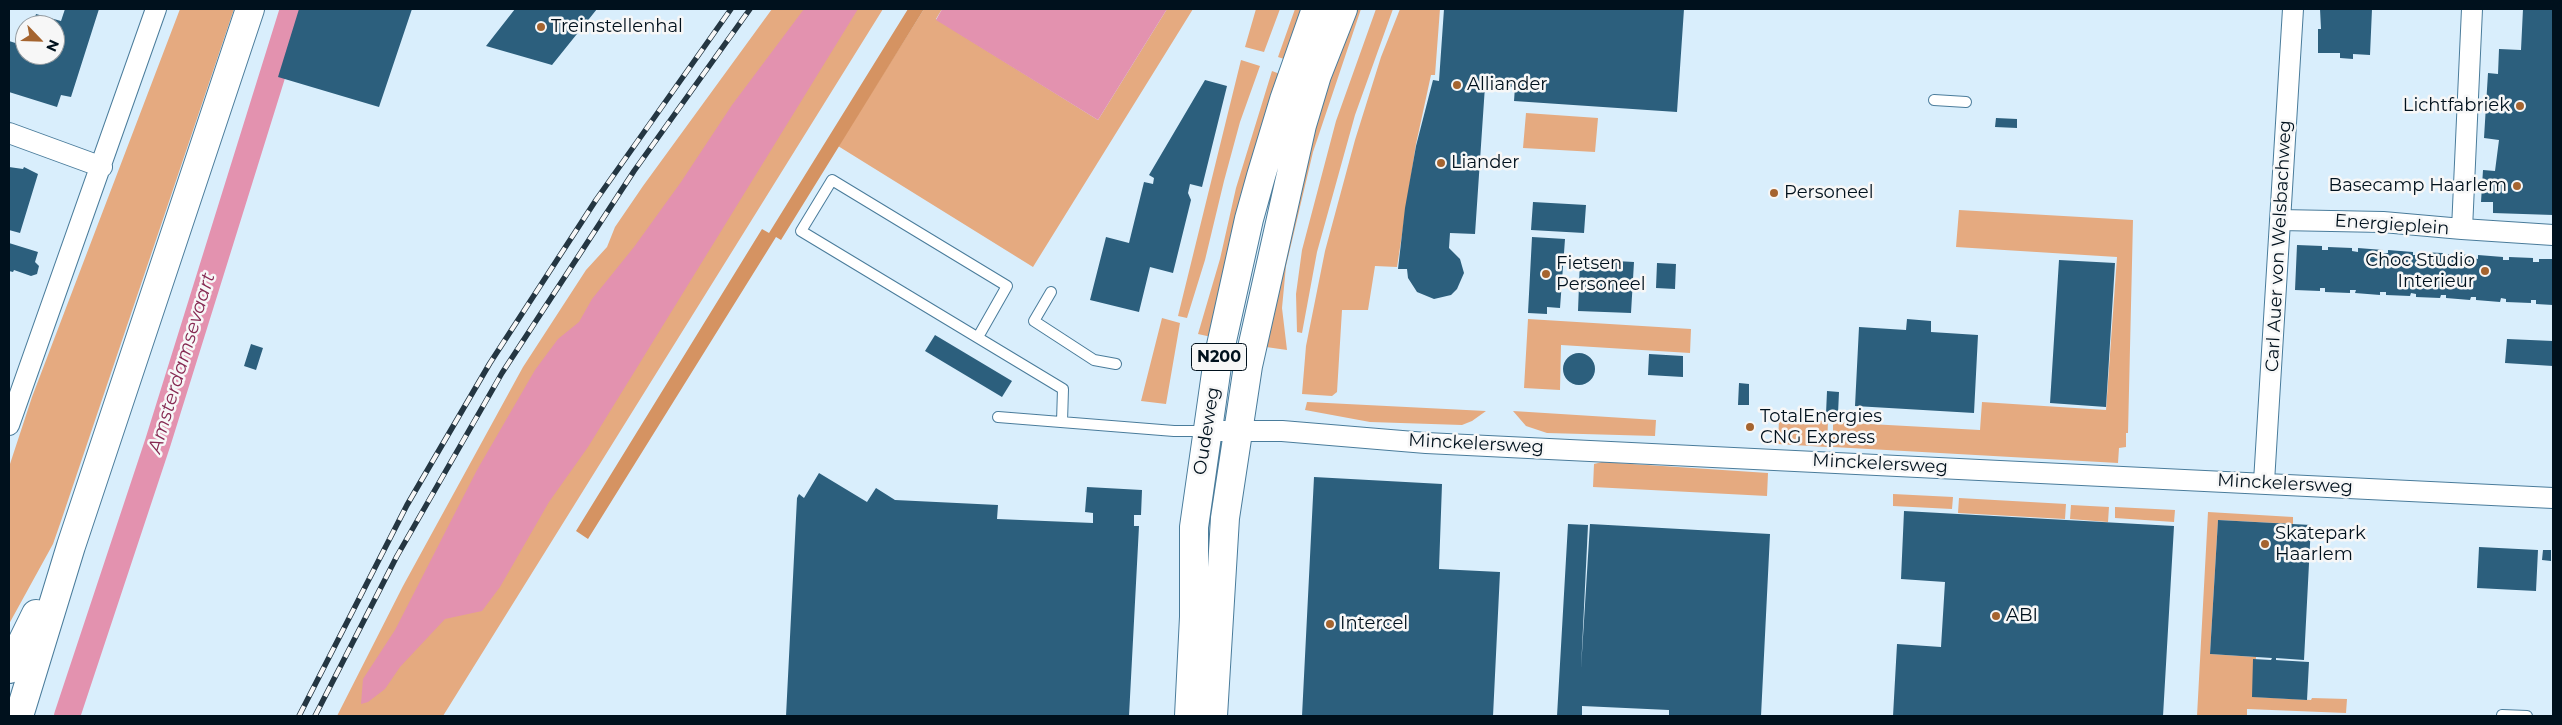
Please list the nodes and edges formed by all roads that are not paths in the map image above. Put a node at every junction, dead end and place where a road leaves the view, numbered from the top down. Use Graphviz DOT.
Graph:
graph roads {
  1 [pos="156,9"];
  2 [pos="250,9"];
  3 [pos="1316,9"];
  4 [pos="1342,9"];
  5 [pos="2293,9"];
  6 [pos="2472,9"];
  7 [pos="1934,100"];
  8 [pos="1966,102"];
  9 [pos="9,133"];
  10 [pos="102,167"];
  11 [pos="2280,220"];
  12 [pos="2462,229"];
  13 [pos="2553,235"];
  14 [pos="1051,292"];
  15 [pos="978,337"];
  16 [pos="1116,364"];
  17 [pos="998,417"];
  18 [pos="1062,422"];
  19 [pos="9,425"];
  20 [pos="1208,431"];
  21 [pos="1237,431"];
  22 [pos="2264,482"];
  23 [pos="2553,498"];
  24 [pos="71,546"];
  25 [pos="9,668"];
  26 [pos="2502,715"];
  27 [pos="19,716"];
  28 [pos="1189,716"];
  29 [pos="1212,716"];
  30 [pos="2527,716"];
  1 -- 10 [label="street"];
  2 -- 24 [label="main road"];
  3 -- 20 [label="main road, Oudeweg / N200"];
  4 -- 21 [label="main road, Oudeweg / N200"];
  5 -- 11 [label="street, Carl Auer von Welsbachweg"];
  6 -- 12 [label="street, Energieplein"];
  7 -- 8 [label="lane"];
  9 -- 10 [label="street"];
  10 -- 19 [label="street"];
  11 -- 12 [label="street, Energieplein"];
  11 -- 22 [label="street, Carl Auer von Welsbachweg"];
  12 -- 13 [label="street"];
  14 -- 16 [label="lane"];
  15 -- 15 [label="lane"];
  15 -- 18 [label="lane"];
  17 -- 18 [label="lane"];
  18 -- 20 [label="lane"];
  20 -- 21 [label="street, Minckelersweg"];
  20 -- 28 [label="main road, Oudeweg / N200"];
  21 -- 22 [label="street, Minckelersweg"];
  21 -- 29 [label="main road, Oudeweg / N200"];
  22 -- 23 [label="street, Minckelersweg"];
  24 -- 25 [label="main road"];
  24 -- 27 [label="main road"];
  26 -- 30 [label="lane"];
}
